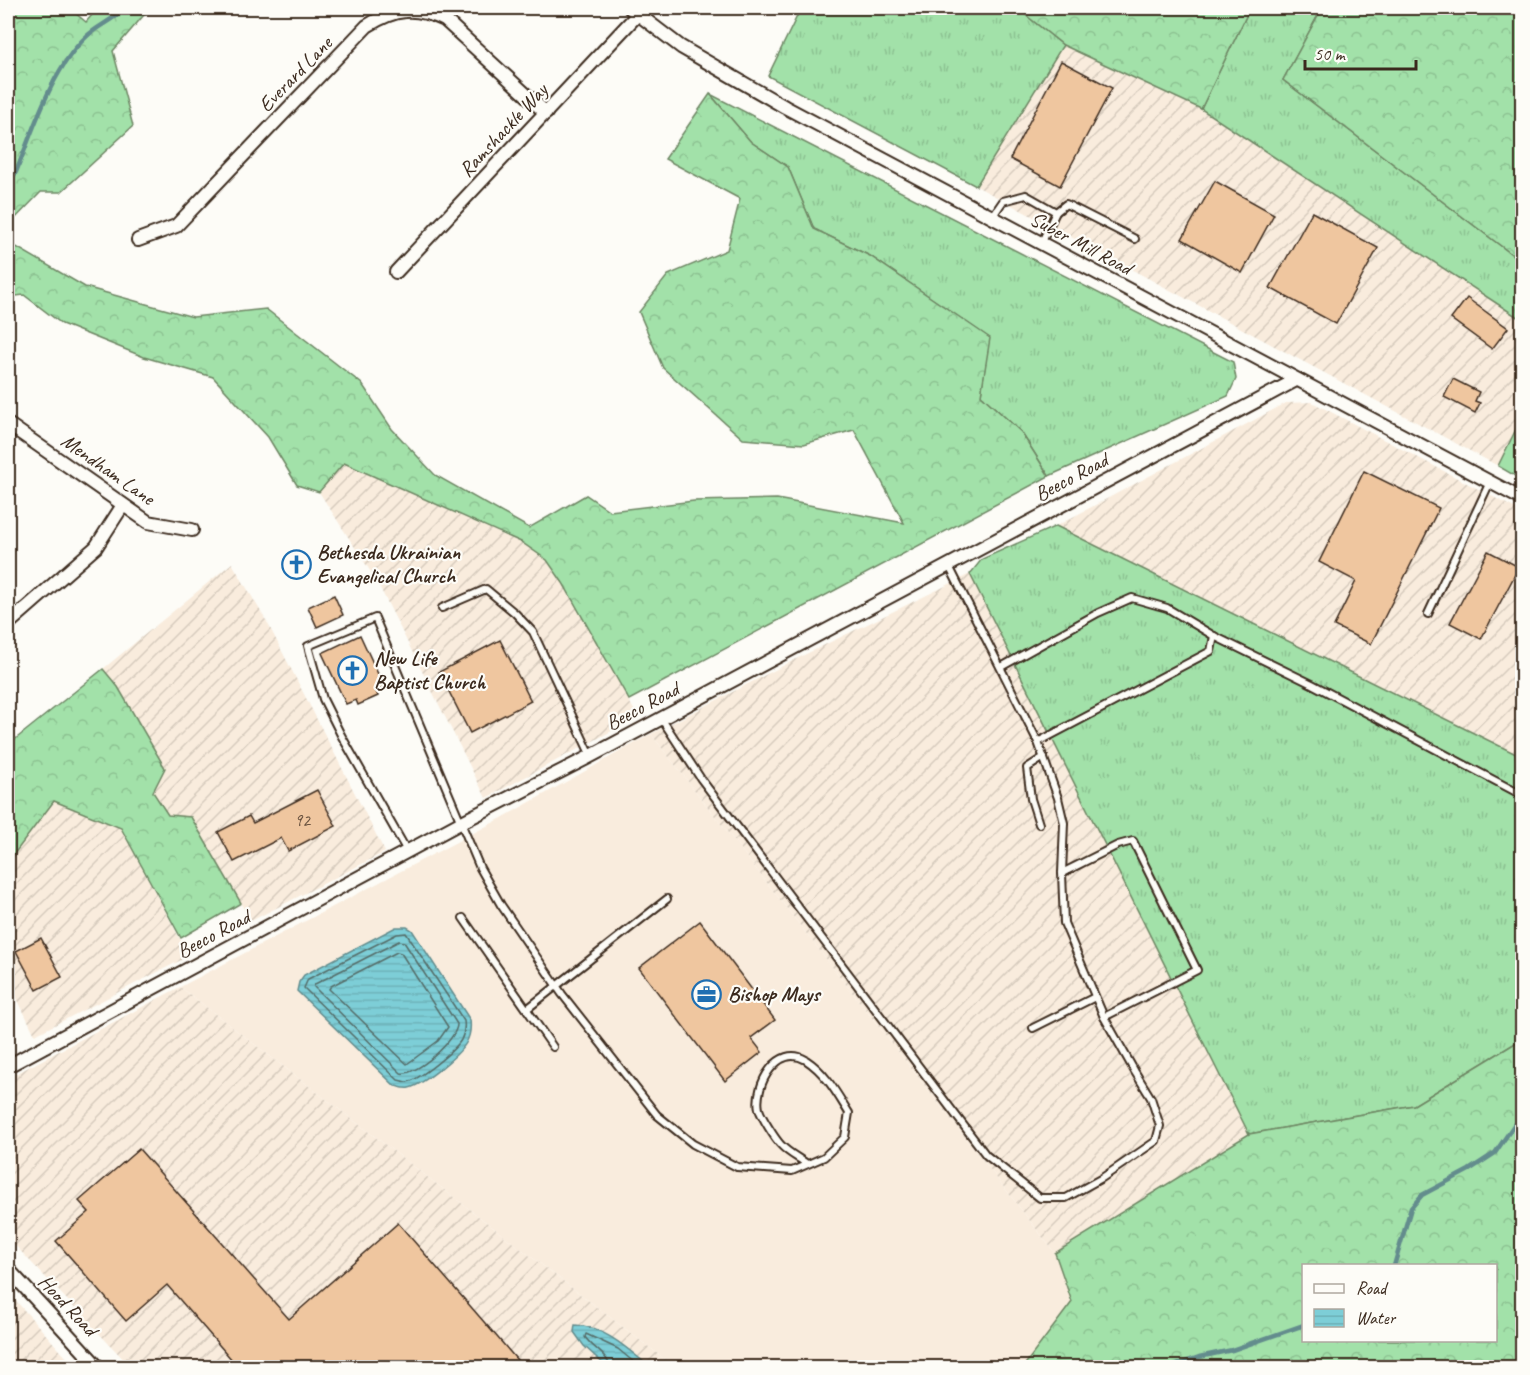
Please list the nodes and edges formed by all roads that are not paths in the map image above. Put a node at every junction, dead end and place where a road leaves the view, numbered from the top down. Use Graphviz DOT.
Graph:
graph roads {
  1 [pos="634,11"];
  2 [pos="546,112"];
  3 [pos="1056,212"];
  4 [pos="991,217"];
  5 [pos="1136,239"];
  6 [pos="138,240"];
  7 [pos="1041,244"];
  8 [pos="396,272"];
  9 [pos="1296,380"];
  10 [pos="8,424"];
  11 [pos="1490,482"];
  12 [pos="1522,499"];
  13 [pos="123,505"];
  14 [pos="192,530"];
  15 [pos="949,566"];
  16 [pos="442,608"];
  17 [pos="1428,614"];
  18 [pos="8,624"];
  19 [pos="1214,636"];
  20 [pos="1001,667"];
  21 [pos="661,717"];
  22 [pos="1038,742"];
  23 [pos="591,756"];
  24 [pos="1044,758"];
  25 [pos="1522,795"];
  26 [pos="460,823"];
  27 [pos="1040,824"];
  28 [pos="407,852"];
  29 [pos="1062,873"];
  30 [pos="666,899"];
  31 [pos="463,918"];
  32 [pos="556,986"];
  33 [pos="1095,997"];
  34 [pos="526,1009"];
  35 [pos="1104,1017"];
  36 [pos="1033,1028"];
  37 [pos="553,1047"];
  38 [pos="8,1066"];
  39 [pos="807,1164"];
  40 [pos="8,1269"];
  41 [pos="99,1368"];
  1 -- 2 [label="street, Ramshackle Way"];
  1 -- 4 [label="street, Suber Mill Road"];
  2 -- 6 [label="street, Everard Lane"];
  2 -- 8 [label="street, Ramshackle Way"];
  3 -- 4 [label="lane"];
  3 -- 5 [label="lane"];
  3 -- 7 [label="lane"];
  4 -- 7 [label="street, Suber Mill Road"];
  7 -- 9 [label="street, Suber Mill Road"];
  9 -- 11 [label="street, Suber Mill Road"];
  9 -- 15 [label="street, Beeco Road"];
  10 -- 13 [label="street, Mendham Lane"];
  11 -- 12 [label="street, Suber Mill Road"];
  11 -- 17 [label="lane"];
  13 -- 14 [label="street, Mendham Lane"];
  13 -- 18 [label="street"];
  15 -- 20 [label="lane"];
  15 -- 21 [label="street, Beeco Road"];
  16 -- 23 [label="lane"];
  19 -- 20 [label="lane"];
  19 -- 22 [label="lane"];
  19 -- 25 [label="lane"];
  20 -- 22 [label="lane"];
  21 -- 23 [label="street, Beeco Road"];
  21 -- 35 [label="lane"];
  22 -- 24 [label="lane"];
  23 -- 26 [label="street, Beeco Road"];
  24 -- 27 [label="lane"];
  24 -- 29 [label="lane"];
  26 -- 28 [label="street, Beeco Road"];
  26 -- 28 [label="lane"];
  26 -- 32 [label="lane"];
  28 -- 38 [label="street, Beeco Road"];
  29 -- 33 [label="lane"];
  29 -- 35 [label="lane"];
  30 -- 32 [label="lane"];
  31 -- 34 [label="lane"];
  32 -- 34 [label="lane"];
  32 -- 39 [label="lane"];
  33 -- 35 [label="lane"];
  33 -- 36 [label="lane"];
  34 -- 37 [label="lane"];
  39 -- 39 [label="lane"];
  40 -- 41 [label="street, Hood Road"];
}
